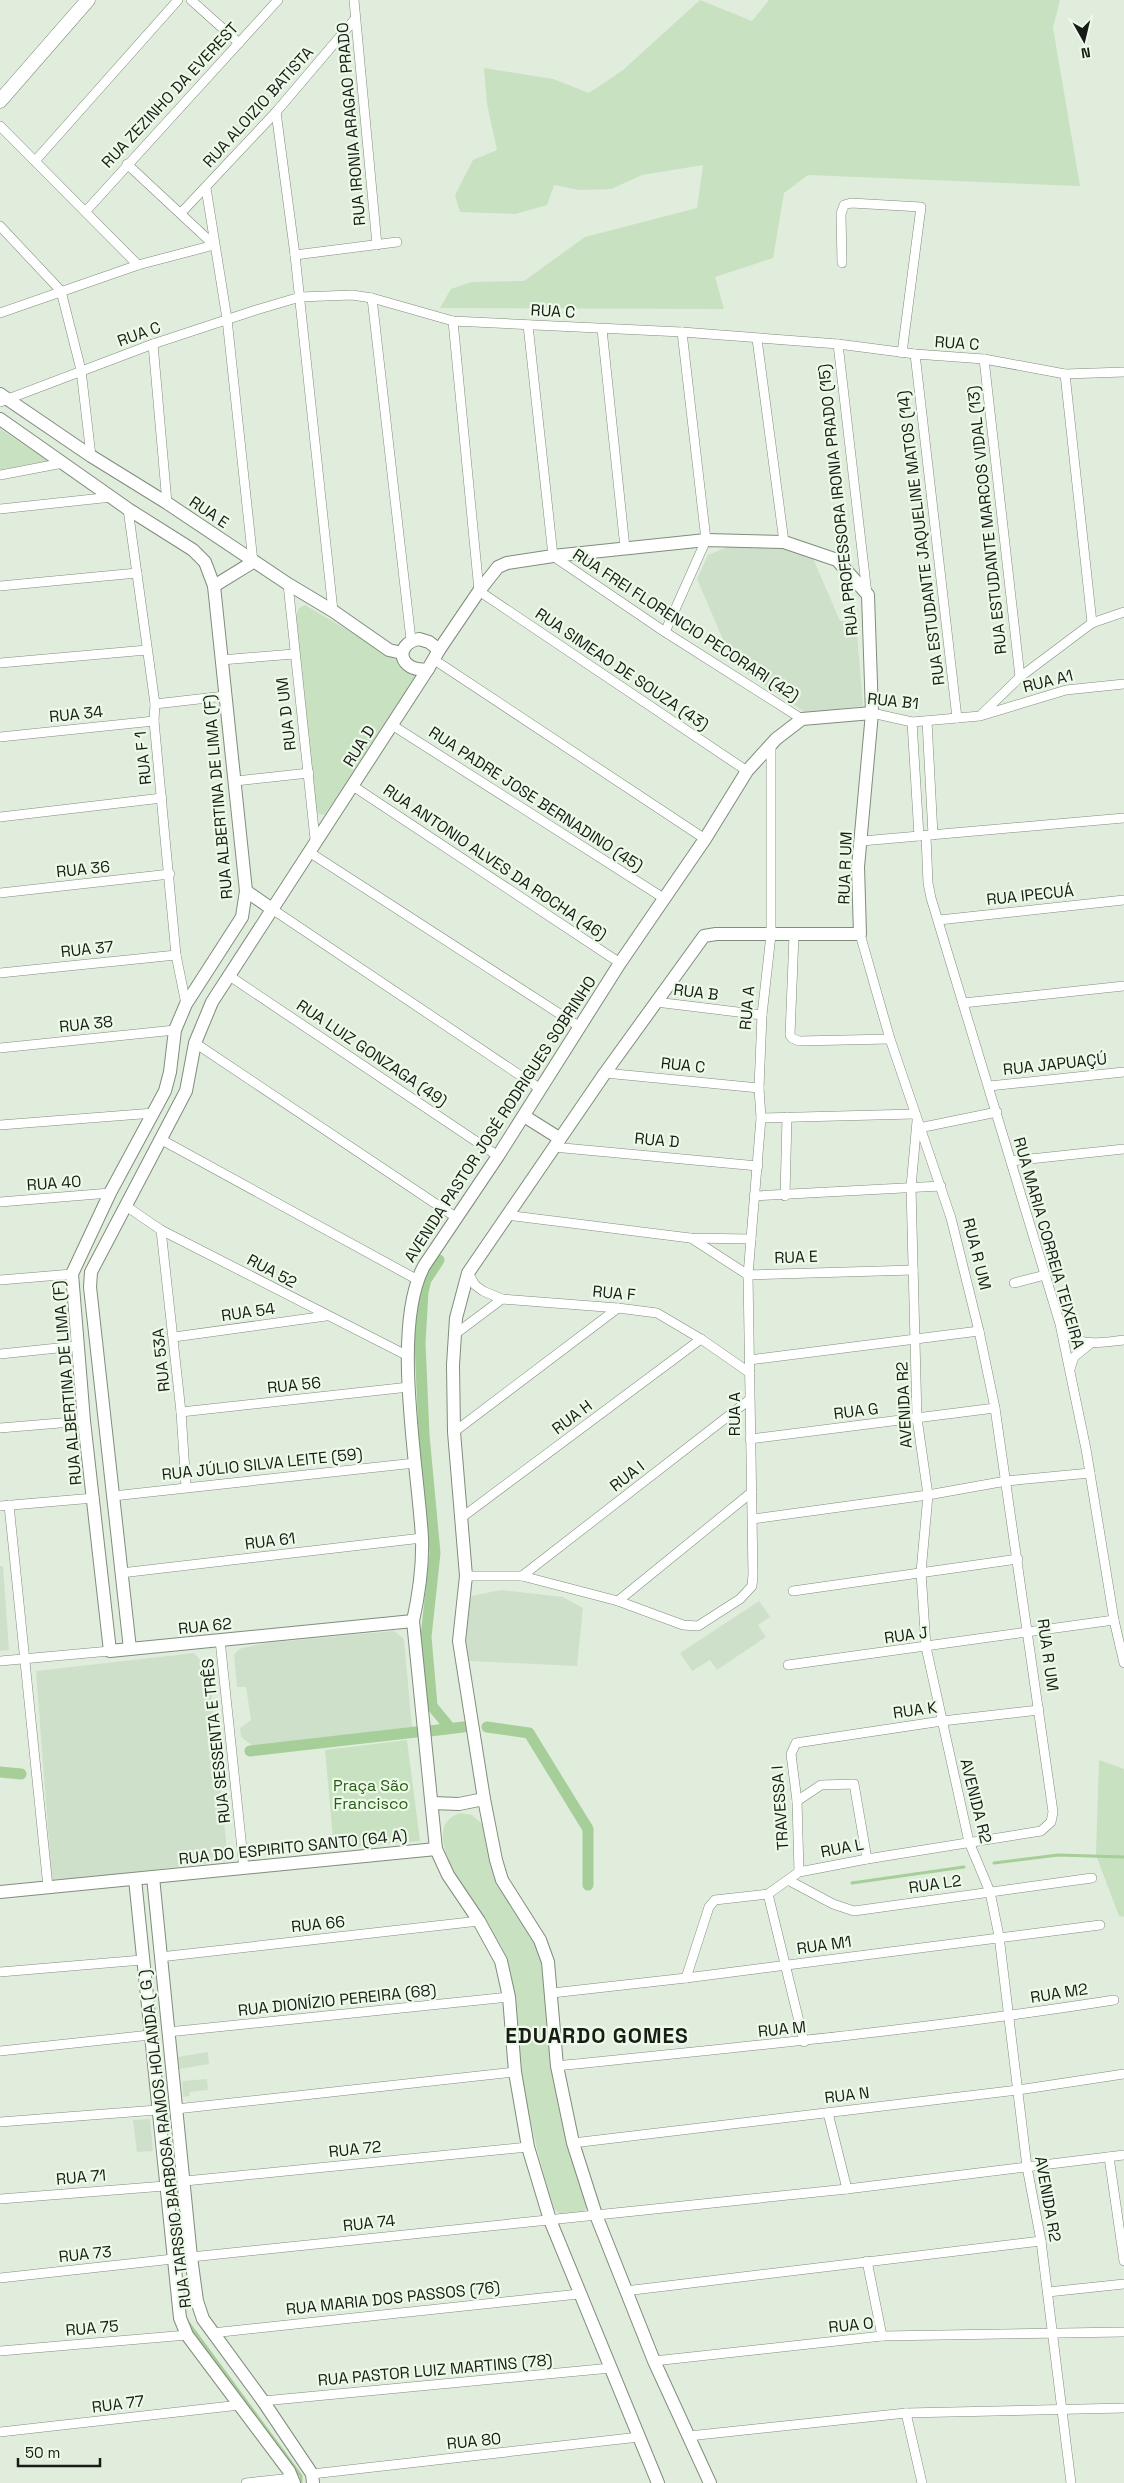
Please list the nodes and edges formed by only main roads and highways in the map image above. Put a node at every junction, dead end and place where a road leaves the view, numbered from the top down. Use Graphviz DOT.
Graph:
graph roads {
  1 [pos="88,0"];
  2 [pos="11,88"];
  3 [pos="0,101"];
  4 [pos="0,107"];
  1 -- 2 [label="main road"];
  2 -- 3 [label="main road"];
  2 -- 4 [label="main road"];
}
